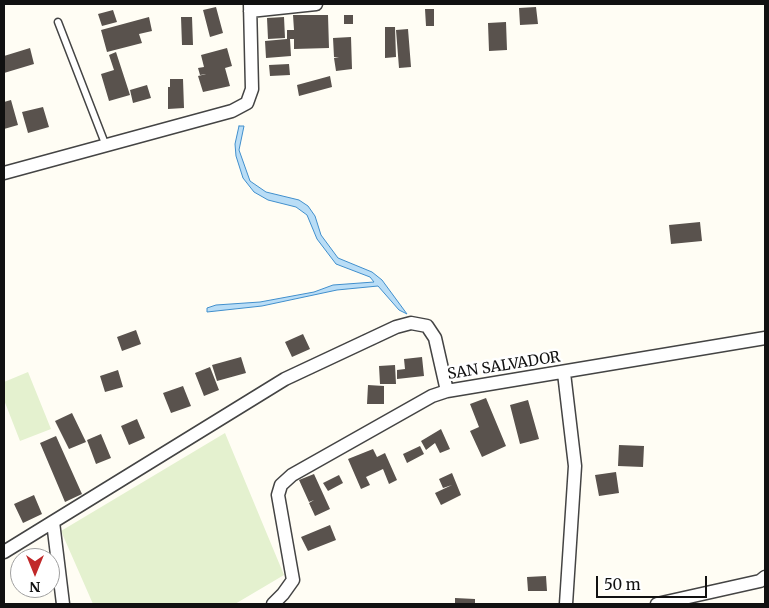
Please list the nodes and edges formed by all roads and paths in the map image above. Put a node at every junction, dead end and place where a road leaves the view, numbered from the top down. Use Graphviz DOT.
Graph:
graph roads {
  1 [pos="316,4"];
  2 [pos="250,7"];
  3 [pos="58,22"];
  4 [pos="106,146"];
  5 [pos="4,173"];
  6 [pos="765,338"];
  7 [pos="564,373"];
  8 [pos="447,391"];
  9 [pos="53,522"];
  10 [pos="4,552"];
  11 [pos="765,576"];
  12 [pos="63,604"];
  13 [pos="273,604"];
  14 [pos="566,604"];
  15 [pos="657,604"];
  1 -- 2 [label="street"];
  2 -- 4 [label="street"];
  3 -- 4 [label="lane"];
  4 -- 5 [label="street"];
  6 -- 7 [label="street, SAN SALVADOR"];
  7 -- 8 [label="street, SAN SALVADOR"];
  7 -- 14 [label="street"];
  8 -- 9 [label="street"];
  8 -- 13 [label="street, SAN SALVADOR"];
  9 -- 10 [label="street"];
  9 -- 12 [label="street"];
  11 -- 15 [label="street"];
}
